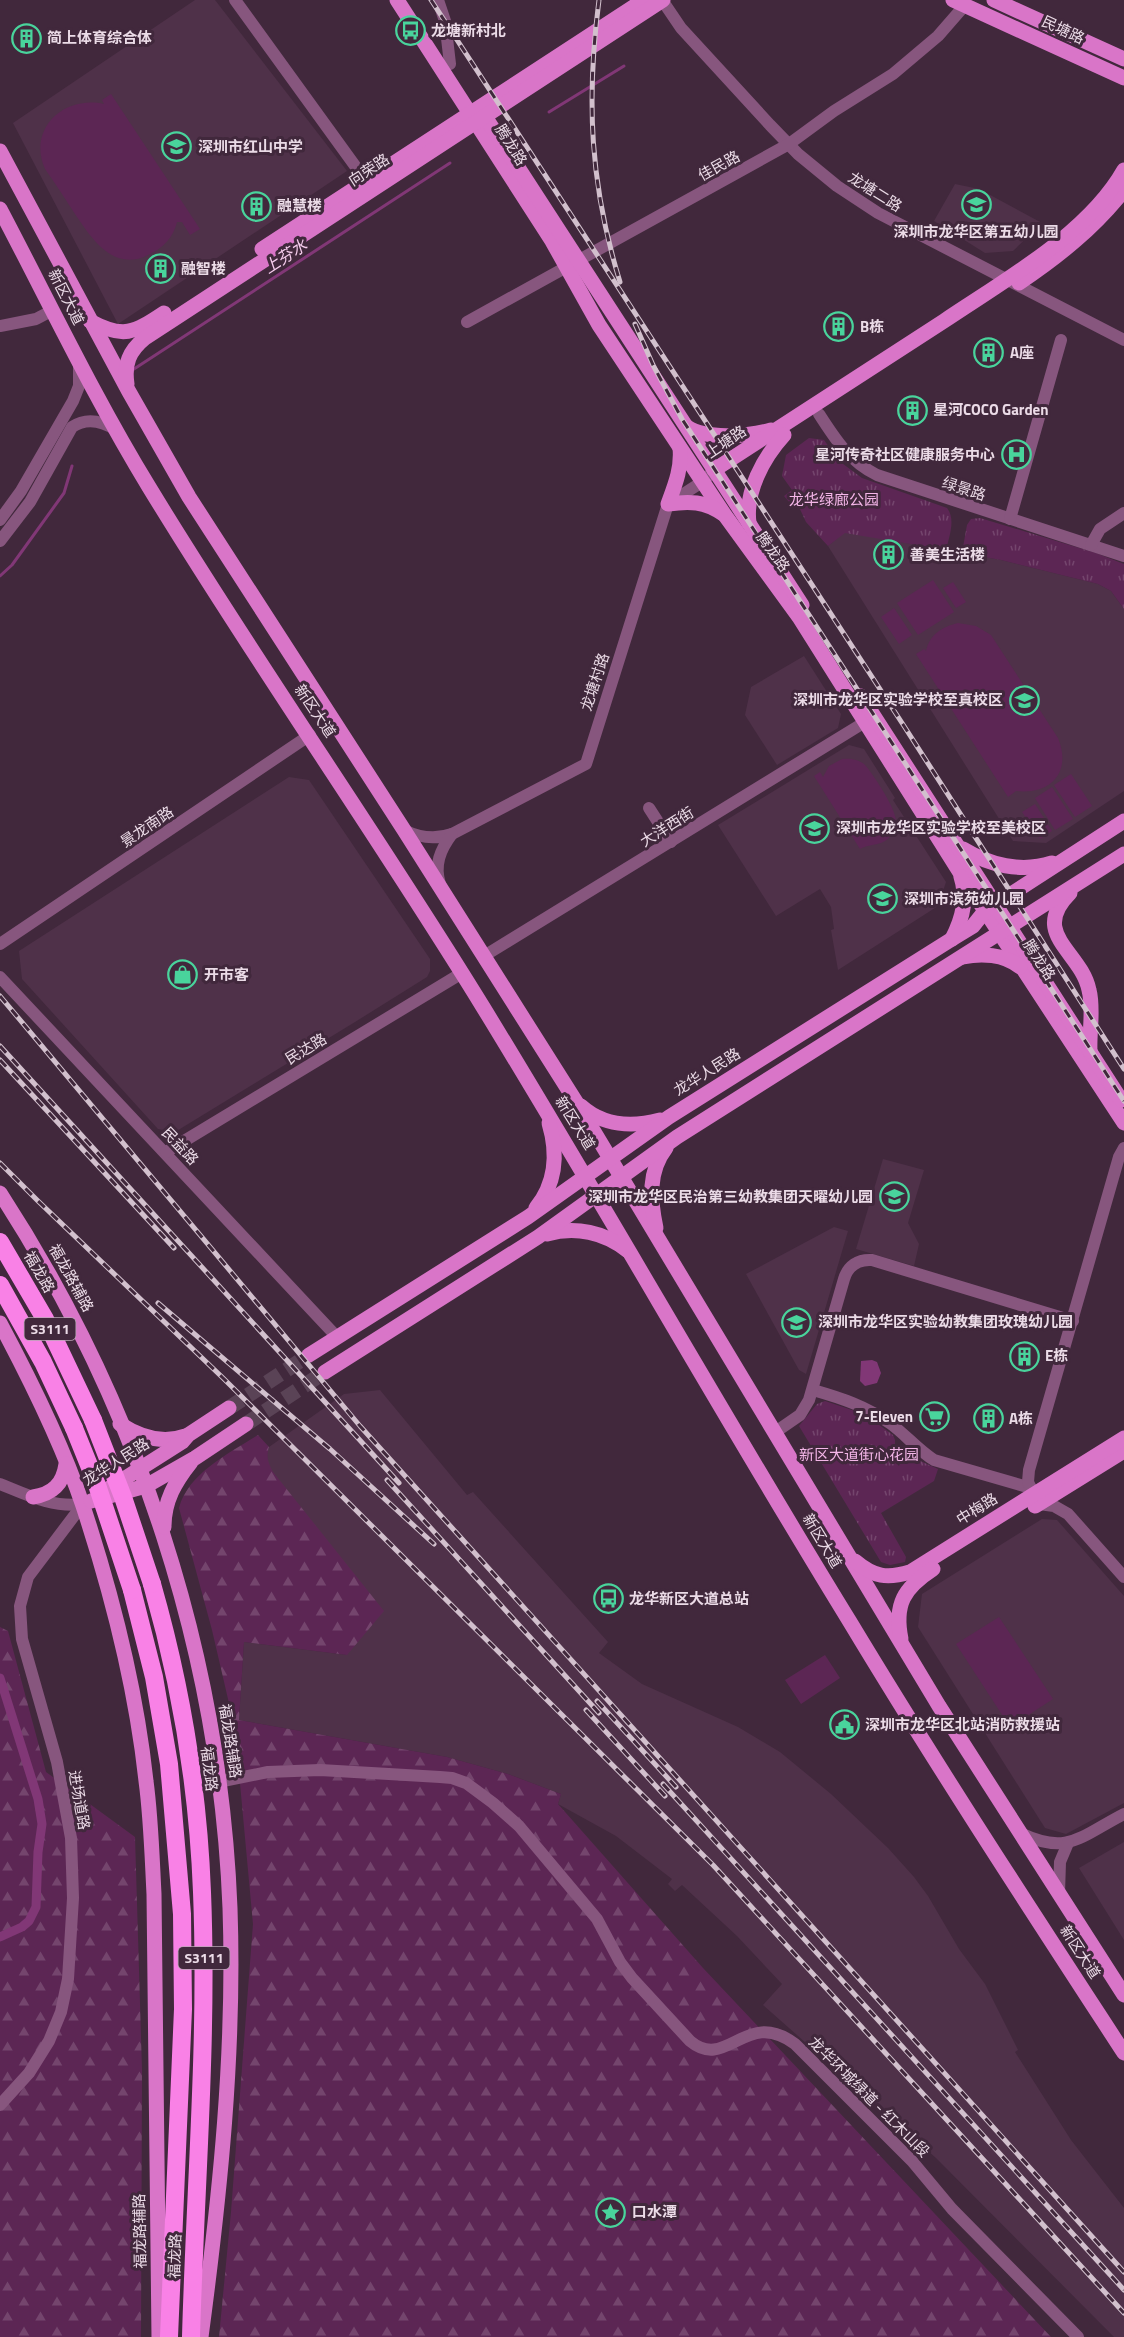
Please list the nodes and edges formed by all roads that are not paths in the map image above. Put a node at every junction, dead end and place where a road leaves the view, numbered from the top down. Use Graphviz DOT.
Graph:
graph roads {
  1 [pos="235,0"];
  2 [pos="397,0"];
  3 [pos="408,0"];
  4 [pos="438,0"];
  5 [pos="644,0"];
  6 [pos="663,0"];
  7 [pos="994,0"];
  8 [pos="959,3"];
  9 [pos="1096,46"];
  10 [pos="1124,50"];
  11 [pos="1124,59"];
  12 [pos="450,64"];
  13 [pos="1121,78"];
  14 [pos="477,115"];
  15 [pos="789,144"];
  16 [pos="0,151"];
  17 [pos="1124,170"];
  18 [pos="366,181"];
  19 [pos="1124,190"];
  20 [pos="0,209"];
  21 [pos="572,264"];
  22 [pos="1011,283"];
  23 [pos="52,310"];
  24 [pos="90,321"];
  25 [pos="467,322"];
  26 [pos="0,326"];
  27 [pos="1061,340"];
  28 [pos="1124,340"];
  29 [pos="79,360"];
  30 [pos="128,390"];
  31 [pos="819,414"];
  32 [pos="685,426"];
  33 [pos="117,430"];
  34 [pos="782,431"];
  35 [pos="680,448"];
  36 [pos="716,473"];
  37 [pos="702,482"];
  38 [pos="668,504"];
  39 [pos="1124,513"];
  40 [pos="724,514"];
  41 [pos="1010,519"];
  42 [pos="0,520"];
  43 [pos="748,523"];
  44 [pos="0,541"];
  45 [pos="1091,545"];
  46 [pos="1124,556"];
  47 [pos="866,723"];
  48 [pos="310,735"];
  49 [pos="649,808"];
  50 [pos="1124,821"];
  51 [pos="404,830"];
  52 [pos="452,834"];
  53 [pos="670,842"];
  54 [pos="959,848"];
  55 [pos="1124,854"];
  56 [pos="1065,858"];
  57 [pos="959,871"];
  58 [pos="1085,878"];
  59 [pos="442,891"];
  60 [pos="991,907"];
  61 [pos="1005,929"];
  62 [pos="952,939"];
  63 [pos="0,944"];
  64 [pos="484,956"];
  65 [pos="960,958"];
  66 [pos="1024,970"];
  67 [pos="462,973"];
  68 [pos="0,977"];
  69 [pos="1090,1051"];
  70 [pos="575,1100"];
  71 [pos="1124,1105"];
  72 [pos="545,1109"];
  73 [pos="669,1117"];
  74 [pos="1124,1123"];
  75 [pos="677,1137"];
  76 [pos="1124,1148"];
  77 [pos="166,1152"];
  78 [pos="610,1158"];
  79 [pos="620,1176"];
  80 [pos="586,1177"];
  81 [pos="0,1193"];
  82 [pos="597,1195"];
  83 [pos="528,1217"];
  84 [pos="538,1237"];
  85 [pos="0,1242"];
  86 [pos="660,1242"];
  87 [pos="635,1258"];
  88 [pos="0,1285"];
  89 [pos="1073,1321"];
  90 [pos="0,1323"];
  91 [pos="337,1337"];
  92 [pos="309,1355"];
  93 [pos="324,1372"];
  94 [pos="813,1390"];
  95 [pos="229,1408"];
  96 [pos="120,1424"];
  97 [pos="246,1424"];
  98 [pos="774,1433"];
  99 [pos="188,1435"];
  100 [pos="1124,1438"];
  101 [pos="1124,1451"];
  102 [pos="195,1458"];
  103 [pos="66,1464"];
  104 [pos="140,1470"];
  105 [pos="0,1484"];
  106 [pos="146,1486"];
  107 [pos="1068,1487"];
  108 [pos="1035,1495"];
  109 [pos="33,1497"];
  110 [pos="82,1504"];
  111 [pos="1068,1514"];
  112 [pos="164,1539"];
  113 [pos="846,1553"];
  114 [pos="1124,1577"];
  115 [pos="905,1650"];
  116 [pos="224,1781"];
  117 [pos="1124,1814"];
  118 [pos="1020,1833"];
  119 [pos="1068,1844"];
  120 [pos="1059,1893"];
  121 [pos="1124,1995"];
  122 [pos="1124,2053"];
  123 [pos="0,2105"];
  124 [pos="159,2337"];
  125 [pos="169,2337"];
  126 [pos="190,2337"];
  127 [pos="201,2337"];
  128 [pos="1078,2337"];
  1 -- 18 [label="street"];
  2 -- 14 [label="main road, 腾龙路"];
  3 -- 12 [label="main road, 腾龙路"];
  4 -- 12 [label="street"];
  5 -- 14 [label="main road, 向荣路"];
  6 -- 14 [label="main road, 向荣路"];
  6 -- 15 [label="street, 龙塘二路"];
  7 -- 9 [label="main road, 民塘路"];
  8 -- 13 [label="main road, 民塘路"];
  8 -- 15 [label="street, 佳民路"];
  9 -- 10 [label="main road"];
  9 -- 11 [label="main road, 民塘路"];
  12 -- 14 [label="main road, 腾龙路"];
  14 -- 18 [label="main road, 向荣路"];
  14 -- 21 [label="main road, 腾龙路"];
  14 -- 30 [label="main road, 向荣路"];
  15 -- 21 [label="street, 佳民路"];
  15 -- 22 [label="street, 龙塘二路"];
  16 -- 24 [label="main road, 新区大道"];
  17 -- 22 [label="main road, 上塘路"];
  18 -- 24 [label="main road, 向荣路"];
  19 -- 22 [label="main road, 上塘路"];
  20 -- 23 [label="main road, 新区大道"];
  21 -- 25 [label="street, 佳民路"];
  21 -- 32 [label="main road, 腾龙路"];
  21 -- 35 [label="main road, 腾龙路"];
  22 -- 28 [label="street, 龙塘二路"];
  22 -- 31 [label="main road, 上塘路"];
  22 -- 34 [label="main road, 上塘路"];
  23 -- 26 [label="street"];
  23 -- 29 [label="main road, 新区大道"];
  24 -- 30 [label="main road, 新区大道"];
  27 -- 41 [label="street"];
  29 -- 33 [label="main road, 新区大道"];
  29 -- 42 [label="street"];
  30 -- 51 [label="main road, 新区大道"];
  31 -- 34 [label="main road, 上塘路"];
  31 -- 41 [label="street, 绿景路"];
  32 -- 34 [label="main road"];
  32 -- 36 [label="main road, 腾龙路"];
  33 -- 44 [label="street"];
  33 -- 48 [label="main road, 新区大道"];
  34 -- 36 [label="main road, 上塘路"];
  34 -- 43 [label="main road"];
  35 -- 37 [label="main road, 腾龙路"];
  35 -- 38 [label="main road"];
  36 -- 37 [label="street, 上塘路"];
  36 -- 43 [label="main road, 腾龙路"];
  37 -- 38 [label="street"];
  37 -- 40 [label="main road, 腾龙路"];
  38 -- 40 [label="main road"];
  38 -- 52 [label="street, 龙塘村路"];
  39 -- 45 [label="street"];
  40 -- 47 [label="main road, 腾龙路"];
  41 -- 45 [label="street, 绿景路"];
  43 -- 54 [label="main road, 腾龙路"];
  45 -- 46 [label="street, 绿景路"];
  47 -- 53 [label="street, 大洋西街"];
  47 -- 57 [label="main road, 腾龙路"];
  48 -- 63 [label="street, 景龙南路"];
  48 -- 67 [label="main road, 新区大道"];
  49 -- 53 [label="street"];
  50 -- 56 [label="main road, 龙华人民路"];
  51 -- 52 [label="street, 龙塘村路"];
  51 -- 59 [label="main road, 新区大道"];
  52 -- 59 [label="street"];
  53 -- 64 [label="street, 大洋西街"];
  54 -- 56 [label="main road"];
  54 -- 60 [label="main road, 腾龙路"];
  55 -- 58 [label="main road"];
  56 -- 60 [label="main road, 龙华人民路"];
  57 -- 60 [label="main road, 腾龙路"];
  57 -- 62 [label="main road"];
  58 -- 61 [label="main road"];
  58 -- 69 [label="main road"];
  59 -- 64 [label="main road, 新区大道"];
  60 -- 61 [label="main road, 腾龙路"];
  60 -- 62 [label="main road, 龙华人民路"];
  61 -- 65 [label="main road"];
  61 -- 66 [label="main road, 腾龙路"];
  61 -- 69 [label="main road, 腾龙路"];
  62 -- 73 [label="main road, 龙华人民路"];
  64 -- 70 [label="main road, 新区大道"];
  65 -- 66 [label="main road"];
  65 -- 75 [label="main road"];
  66 -- 74 [label="main road, 腾龙路"];
  67 -- 72 [label="main road, 新区大道"];
  67 -- 77 [label="street, 民达路"];
  68 -- 77 [label="street, 民益路"];
  69 -- 71 [label="main road, 腾龙路"];
  70 -- 73 [label="main road"];
  70 -- 78 [label="main road, 新区大道"];
  72 -- 80 [label="main road, 新区大道"];
  72 -- 83 [label="main road"];
  73 -- 78 [label="main road, 龙华人民路"];
  75 -- 79 [label="main road"];
  75 -- 86 [label="main road"];
  76 -- 89 [label="street"];
  77 -- 91 [label="street, 民益路"];
  78 -- 79 [label="main road, 新区大道"];
  78 -- 80 [label="main road, 龙华人民路"];
  79 -- 82 [label="main road"];
  79 -- 86 [label="main road, 新区大道"];
  80 -- 82 [label="main road, 新区大道"];
  80 -- 83 [label="main road, 龙华人民路"];
  81 -- 96 [label="main road, 福龙路辅路"];
  82 -- 84 [label="main road"];
  82 -- 87 [label="main road, 新区大道"];
  83 -- 91 [label="main road, 龙华人民路"];
  84 -- 87 [label="main road"];
  84 -- 93 [label="main road"];
  85 -- 126 [label="highway, 福龙路 / S3111, bridge"];
  86 -- 98 [label="main road, 新区大道"];
  87 -- 122 [label="main road, 新区大道"];
  88 -- 125 [label="highway, 福龙路 / S3111, bridge"];
  89 -- 94 [label="street"];
  89 -- 108 [label="street"];
  90 -- 103 [label="main road, 福龙路辅路"];
  91 -- 92 [label="main road, 龙华人民路"];
  94 -- 98 [label="street"];
  94 -- 108 [label="street"];
  95 -- 99 [label="main road, 龙华人民路"];
  96 -- 99 [label="main road"];
  96 -- 104 [label="main road, 福龙路辅路"];
  97 -- 102 [label="main road, 龙华人民路"];
  98 -- 113 [label="main road, 新区大道"];
  99 -- 104 [label="main road, 龙华人民路"];
  100 -- 108 [label="main road, 中梅路"];
  101 -- 107 [label="main road, 中梅路"];
  102 -- 106 [label="main road, 龙华人民路"];
  102 -- 112 [label="main road"];
  103 -- 109 [label="main road"];
  103 -- 110 [label="main road, 福龙路辅路"];
  104 -- 106 [label="main road, 福龙路辅路"];
  104 -- 110 [label="main road, 龙华人民路"];
  105 -- 109 [label="street"];
  106 -- 110 [label="main road, 龙华人民路"];
  106 -- 112 [label="main road, 福龙路辅路"];
  107 -- 108 [label="main road, 中梅路"];
  107 -- 111 [label="street"];
  108 -- 111 [label="street"];
  108 -- 113 [label="main road, 中梅路"];
  108 -- 115 [label="main road, 中梅路"];
  109 -- 110 [label="street"];
  110 -- 123 [label="street, 进场道路"];
  110 -- 124 [label="main road, 福龙路辅路"];
  111 -- 114 [label="street"];
  112 -- 116 [label="main road, 福龙路辅路"];
  113 -- 115 [label="main road, 新区大道"];
  115 -- 118 [label="main road, 新区大道"];
  116 -- 127 [label="main road, 福龙路辅路"];
  116 -- 128 [label="street, 龙华环城绿道 - 红木山段"];
  117 -- 119 [label="street"];
  118 -- 119 [label="street"];
  118 -- 120 [label="main road, 新区大道"];
  119 -- 120 [label="street"];
  120 -- 121 [label="main road, 新区大道"];
}
